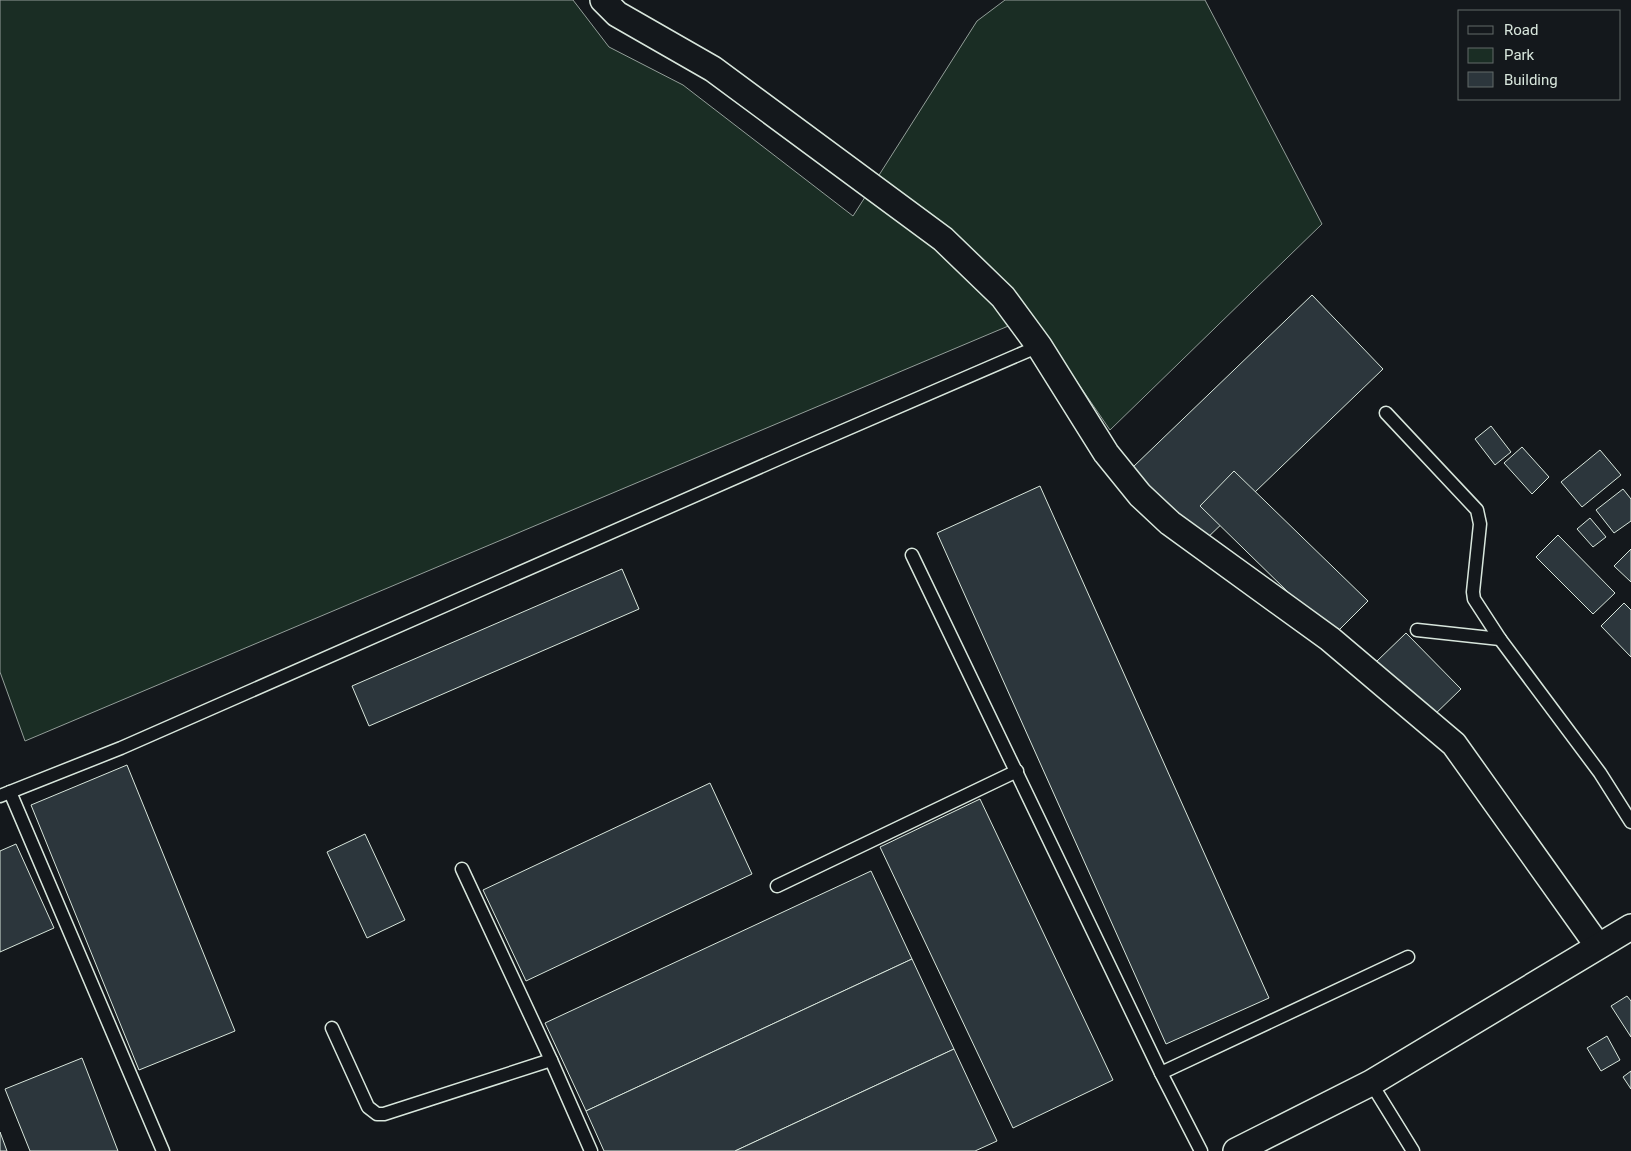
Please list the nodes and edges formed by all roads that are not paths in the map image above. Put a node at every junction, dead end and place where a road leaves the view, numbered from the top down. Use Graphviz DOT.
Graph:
graph roads {
  1 [pos="603,0"];
  2 [pos="1039,346"];
  3 [pos="1386,413"];
  4 [pos="912,555"];
  5 [pos="1417,630"];
  6 [pos="1500,639"];
  7 [pos="1016,771"];
  8 [pos="5,794"];
  9 [pos="1631,822"];
  10 [pos="462,869"];
  11 [pos="777,886"];
  12 [pos="1631,927"];
  13 [pos="1598,946"];
  14 [pos="1408,958"];
  15 [pos="332,1028"];
  16 [pos="551,1060"];
  17 [pos="1161,1073"];
  18 [pos="1371,1083"];
  19 [pos="163,1151"];
  20 [pos="591,1151"];
  21 [pos="1201,1151"];
  22 [pos="1236,1151"];
  23 [pos="1413,1151"];
  1 -- 2 [label="street"];
  2 -- 8 [label="lane"];
  2 -- 13 [label="street"];
  3 -- 6 [label="lane"];
  4 -- 7 [label="lane"];
  5 -- 6 [label="lane"];
  6 -- 9 [label="lane"];
  7 -- 11 [label="lane"];
  7 -- 17 [label="lane"];
  8 -- 19 [label="lane"];
  10 -- 16 [label="lane"];
  12 -- 13 [label="street"];
  13 -- 18 [label="street"];
  14 -- 17 [label="lane"];
  15 -- 16 [label="lane"];
  16 -- 20 [label="lane"];
  17 -- 21 [label="lane"];
  18 -- 22 [label="street"];
  18 -- 23 [label="lane"];
}
